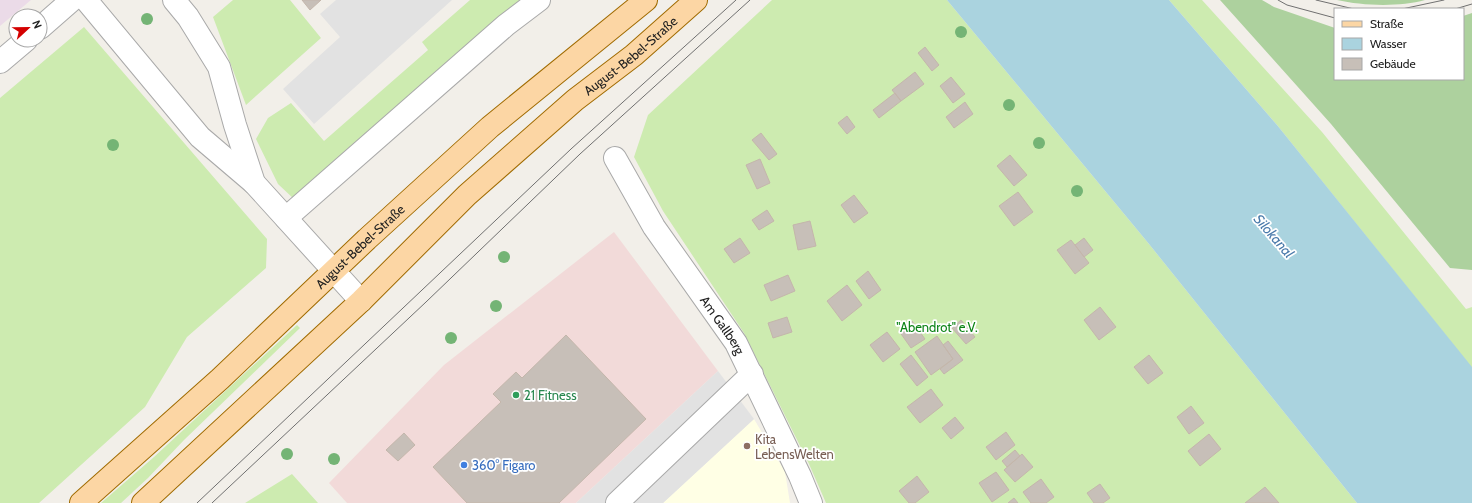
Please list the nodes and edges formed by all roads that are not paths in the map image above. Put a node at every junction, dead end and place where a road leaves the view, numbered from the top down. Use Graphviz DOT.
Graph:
graph roads {
  1 [pos="72,0"];
  2 [pos="86,0"];
  3 [pos="174,0"];
  4 [pos="539,0"];
  5 [pos="646,0"];
  6 [pos="696,0"];
  7 [pos="48,21"];
  8 [pos="17,48"];
  9 [pos="0,62"];
  10 [pos="615,158"];
  11 [pos="254,183"];
  12 [pos="286,218"];
  13 [pos="334,271"];
  14 [pos="361,301"];
  15 [pos="752,374"];
  16 [pos="81,503"];
  17 [pos="143,503"];
  18 [pos="617,503"];
  19 [pos="811,503"];
  1 -- 7 [label="street"];
  2 -- 11 [label="street"];
  3 -- 11 [label="street"];
  4 -- 12 [label="street"];
  5 -- 13 [label="main road, August-Bebel-Straße"];
  6 -- 14 [label="main road, August-Bebel-Straße"];
  8 -- 9 [label="street"];
  10 -- 15 [label="street, Am Gallberg"];
  11 -- 12 [label="street"];
  12 -- 13 [label="street"];
  13 -- 14 [label="street"];
  13 -- 16 [label="main road, August-Bebel-Straße"];
  14 -- 17 [label="main road, August-Bebel-Straße"];
  15 -- 18 [label="street"];
  15 -- 19 [label="street, Am Gallberg"];
}
